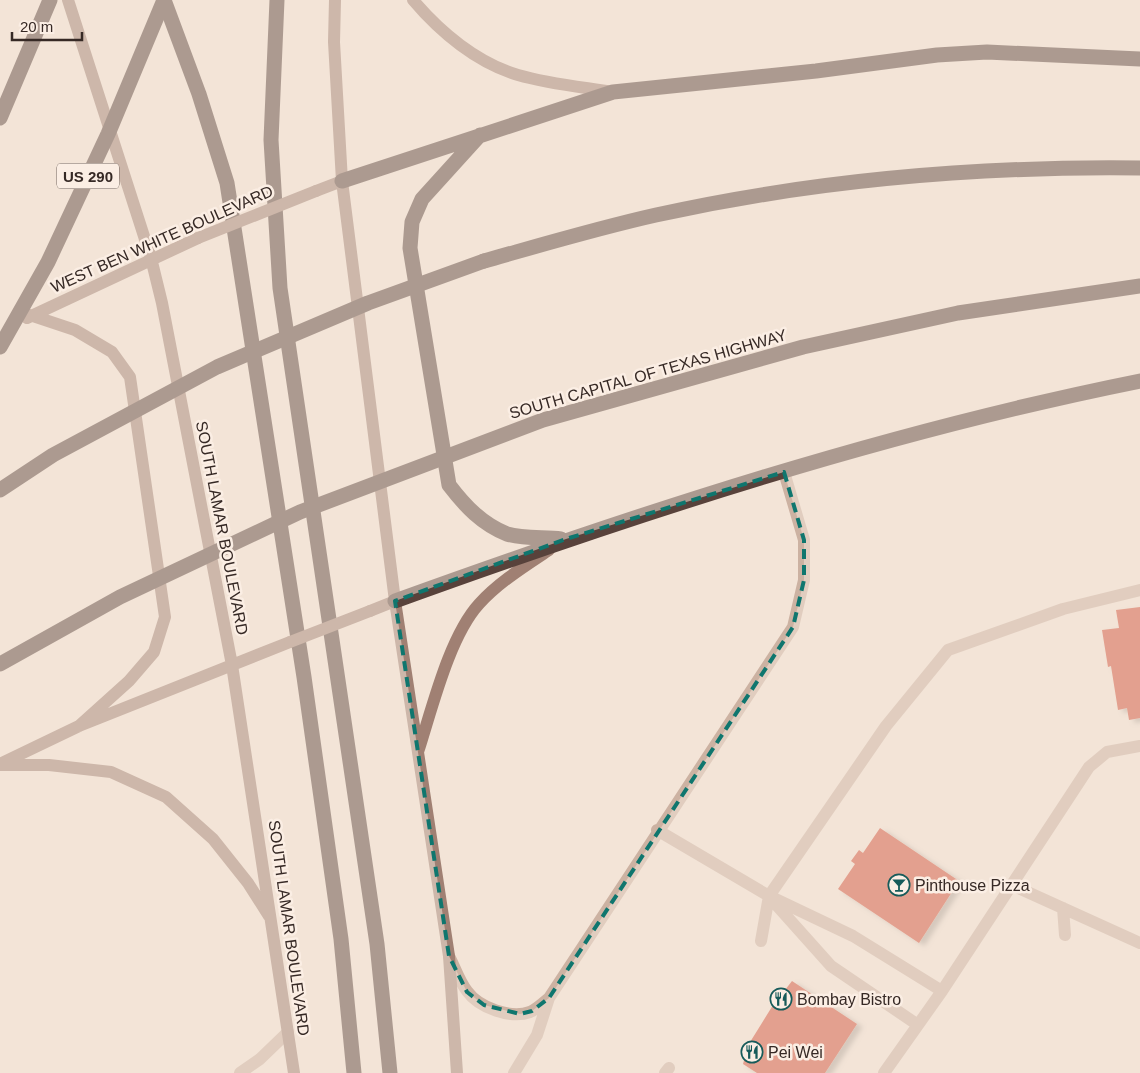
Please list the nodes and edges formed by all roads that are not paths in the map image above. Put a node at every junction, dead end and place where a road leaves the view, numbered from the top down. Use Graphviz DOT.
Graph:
graph roads {
  1 [pos="50,0"];
  2 [pos="68,0"];
  3 [pos="164,0"];
  4 [pos="277,0"];
  5 [pos="335,0"];
  6 [pos="413,0"];
  7 [pos="1140,59"];
  8 [pos="613,92"];
  9 [pos="0,118"];
  10 [pos="482,134"];
  11 [pos="1140,168"];
  12 [pos="342,181"];
  13 [pos="151,258"];
  14 [pos="1140,286"];
  15 [pos="30,315"];
  16 [pos="0,336"];
  17 [pos="0,347"];
  18 [pos="1140,381"];
  19 [pos="784,472"];
  20 [pos="0,490"];
  21 [pos="566,539"];
  22 [pos="1140,590"];
  23 [pos="395,601"];
  24 [pos="0,664"];
  25 [pos="232,665"];
  26 [pos="79,726"];
  27 [pos="1140,746"];
  28 [pos="417,755"];
  29 [pos="0,765"];
  30 [pos="658,830"];
  31 [pos="1012,885"];
  32 [pos="769,896"];
  33 [pos="1062,908"];
  34 [pos="273,922"];
  35 [pos="1065,935"];
  36 [pos="761,942"];
  37 [pos="1140,943"];
  38 [pos="449,956"];
  39 [pos="942,991"];
  40 [pos="549,998"];
  41 [pos="918,1025"];
  42 [pos="288,1032"];
  43 [pos="240,1073"];
  44 [pos="294,1073"];
  45 [pos="354,1073"];
  46 [pos="390,1073"];
  47 [pos="457,1073"];
  48 [pos="514,1073"];
  49 [pos="884,1073"];
  1 -- 9 [label="highway"];
  2 -- 13 [label="main road, SOUTH LAMAR BOULEVARD"];
  3 -- 17 [label="highway, US 290, bridge"];
  3 -- 45 [label="highway"];
  4 -- 46 [label="highway"];
  5 -- 12 [label="main road"];
  6 -- 8 [label="main road"];
  7 -- 8 [label="highway"];
  8 -- 10 [label="highway"];
  10 -- 12 [label="highway"];
  10 -- 21 [label="highway"];
  11 -- 20 [label="highway, bridge"];
  12 -- 13 [label="main road, WEST BEN WHITE BOULEVARD, bridge"];
  12 -- 23 [label="main road"];
  13 -- 15 [label="main road, WEST BEN WHITE BOULEVARD"];
  13 -- 25 [label="main road, SOUTH LAMAR BOULEVARD"];
  14 -- 24 [label="highway, SOUTH CAPITAL OF TEXAS HIGHWAY, bridge"];
  15 -- 16 [label="main road, WEST BEN WHITE BOULEVARD"];
  15 -- 26 [label="main road"];
  18 -- 19 [label="highway"];
  19 -- 21 [label="highway"];
  19 -- 30 [label="street"];
  21 -- 23 [label="highway"];
  21 -- 28 [label="main road"];
  22 -- 32 [label="street"];
  23 -- 25 [label="main road, bridge"];
  23 -- 28 [label="main road"];
  25 -- 26 [label="main road"];
  25 -- 34 [label="main road, SOUTH LAMAR BOULEVARD"];
  26 -- 29 [label="main road"];
  27 -- 31 [label="street"];
  28 -- 38 [label="main road"];
  29 -- 34 [label="main road"];
  30 -- 32 [label="street"];
  30 -- 40 [label="street"];
  31 -- 33 [label="street"];
  31 -- 39 [label="street"];
  32 -- 36 [label="street"];
  32 -- 39 [label="street"];
  32 -- 41 [label="street"];
  33 -- 35 [label="street"];
  33 -- 37 [label="street"];
  34 -- 42 [label="main road, SOUTH LAMAR BOULEVARD"];
  38 -- 40 [label="street"];
  38 -- 47 [label="main road"];
  39 -- 41 [label="street"];
  40 -- 48 [label="street"];
  41 -- 49 [label="street"];
  42 -- 43 [label="street"];
  42 -- 44 [label="main road, SOUTH LAMAR BOULEVARD"];
}
